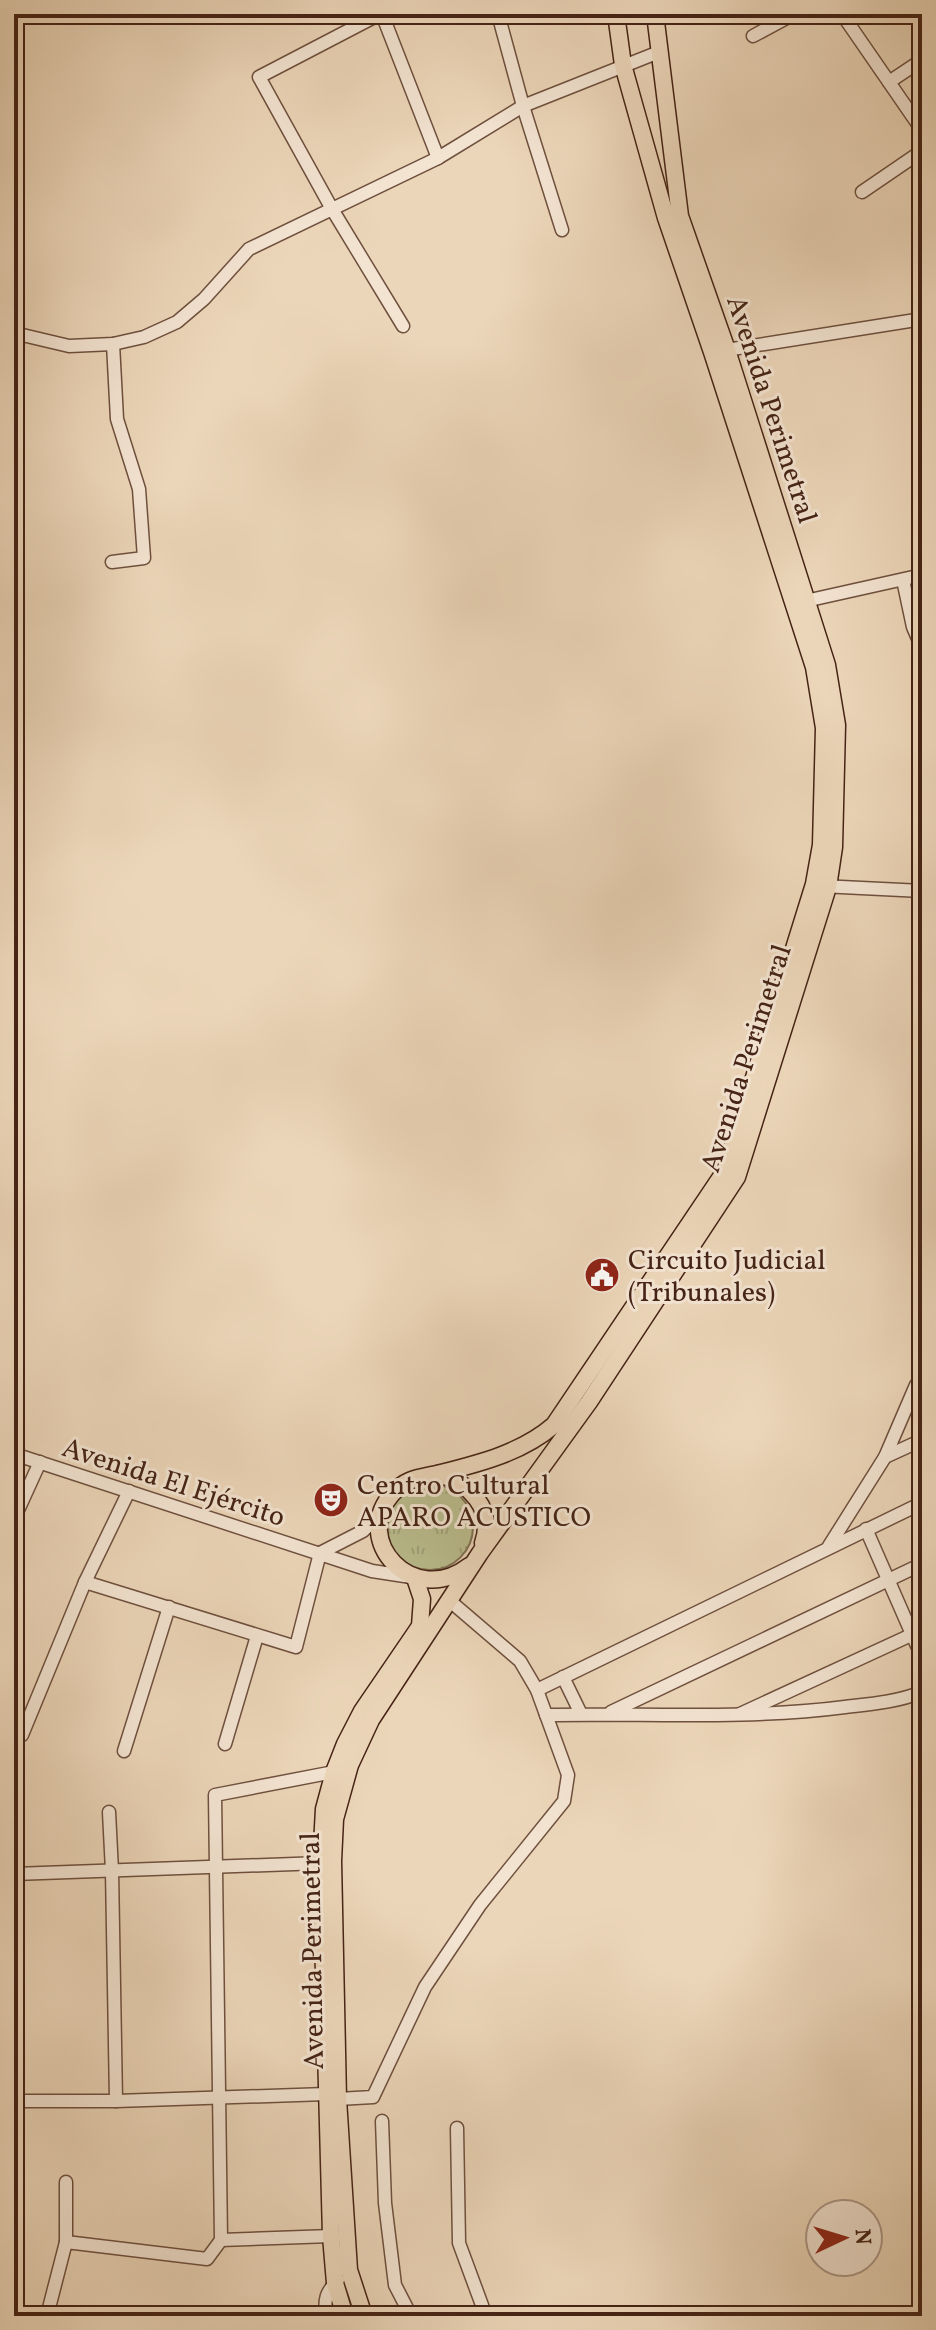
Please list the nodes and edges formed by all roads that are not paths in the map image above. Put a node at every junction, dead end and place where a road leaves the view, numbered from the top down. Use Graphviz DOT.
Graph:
graph roads {
  1 [pos="381,14"];
  2 [pos="498,14"];
  3 [pos="616,14"];
  4 [pos="655,14"];
  5 [pos="794,14"];
  6 [pos="842,14"];
  7 [pos="753,36"];
  8 [pos="659,52"];
  9 [pos="922,60"];
  10 [pos="623,65"];
  11 [pos="889,82"];
  12 [pos="523,106"];
  13 [pos="922,130"];
  14 [pos="922,151"];
  15 [pos="438,158"];
  16 [pos="862,192"];
  17 [pos="332,209"];
  18 [pos="562,230"];
  19 [pos="922,319"];
  20 [pos="403,326"];
  21 [pos="14,333"];
  22 [pos="113,344"];
  23 [pos="720,351"];
  24 [pos="112,562"];
  25 [pos="922,575"];
  26 [pos="903,580"];
  27 [pos="802,602"];
  28 [pos="922,648"];
  29 [pos="821,886"];
  30 [pos="922,891"];
  31 [pos="922,1382"];
  32 [pos="922,1440"];
  33 [pos="14,1454"];
  34 [pos="885,1457"];
  35 [pos="40,1462"];
  36 [pos="438,1474"];
  37 [pos="129,1491"];
  38 [pos="922,1503"];
  39 [pos="381,1514"];
  40 [pos="14,1519"];
  41 [pos="866,1529"];
  42 [pos="828,1548"];
  43 [pos="320,1553"];
  44 [pos="480,1553"];
  45 [pos="922,1564"];
  46 [pos="413,1577"];
  47 [pos="889,1580"];
  48 [pos="85,1582"];
  49 [pos="450,1601"];
  50 [pos="169,1607"];
  51 [pos="917,1632"];
  52 [pos="257,1636"];
  53 [pos="922,1657"];
  54 [pos="563,1677"];
  55 [pos="537,1690"];
  56 [pos="922,1692"];
  57 [pos="581,1714"];
  58 [pos="609,1714"];
  59 [pos="546,1715"];
  60 [pos="733,1717"];
  61 [pos="14,1731"];
  62 [pos="225,1744"];
  63 [pos="124,1751"];
  64 [pos="334,1772"];
  65 [pos="109,1812"];
  66 [pos="321,1863"];
  67 [pos="216,1866"];
  68 [pos="112,1871"];
  69 [pos="14,1874"];
  70 [pos="332,2097"];
  71 [pos="217,2098"];
  72 [pos="14,2101"];
  73 [pos="116,2101"];
  74 [pos="382,2121"];
  75 [pos="457,2128"];
  76 [pos="66,2182"];
  77 [pos="331,2236"];
  78 [pos="221,2240"];
  79 [pos="66,2242"];
  80 [pos="349,2270"];
  81 [pos="335,2283"];
  82 [pos="49,2308"];
  83 [pos="326,2316"];
  84 [pos="345,2316"];
  85 [pos="364,2316"];
  86 [pos="411,2316"];
  87 [pos="486,2316"];
  1 -- 15 [label="street"];
  1 -- 17 [label="street"];
  2 -- 12 [label="street"];
  3 -- 10 [label="main road, Avenida Perimetral"];
  4 -- 8 [label="main road, Avenida Perimetral"];
  5 -- 7 [label="street"];
  6 -- 11 [label="street"];
  8 -- 10 [label="street"];
  8 -- 23 [label="main road, Avenida Perimetral"];
  9 -- 11 [label="street"];
  10 -- 12 [label="street"];
  10 -- 23 [label="main road, Avenida Perimetral"];
  11 -- 13 [label="street"];
  12 -- 15 [label="street"];
  12 -- 18 [label="street"];
  14 -- 16 [label="street"];
  15 -- 17 [label="street"];
  17 -- 20 [label="street"];
  17 -- 22 [label="street"];
  19 -- 23 [label="street"];
  21 -- 22 [label="street"];
  22 -- 24 [label="street"];
  23 -- 27 [label="main road, Avenida Perimetral"];
  25 -- 26 [label="street"];
  26 -- 27 [label="street"];
  26 -- 28 [label="street"];
  27 -- 29 [label="main road, Avenida Perimetral"];
  29 -- 30 [label="street"];
  29 -- 36 [label="main road, Avenida Perimetral"];
  29 -- 44 [label="main road, Avenida Perimetral"];
  31 -- 34 [label="street"];
  32 -- 34 [label="street"];
  33 -- 35 [label="street, Avenida El Ejército"];
  34 -- 42 [label="street"];
  35 -- 37 [label="street, Avenida El Ejército"];
  35 -- 40 [label="street"];
  36 -- 39 [label="main road"];
  36 -- 44 [label="main road"];
  37 -- 43 [label="street, Avenida El Ejército"];
  37 -- 48 [label="street"];
  38 -- 41 [label="street"];
  39 -- 43 [label="street"];
  39 -- 46 [label="main road"];
  41 -- 42 [label="street"];
  41 -- 47 [label="street"];
  42 -- 54 [label="street"];
  43 -- 46 [label="street, Avenida El Ejército"];
  43 -- 52 [label="street"];
  44 -- 46 [label="main road"];
  44 -- 49 [label="main road, Avenida Perimetral"];
  45 -- 47 [label="street"];
  46 -- 64 [label="main road, Avenida Perimetral"];
  47 -- 51 [label="street"];
  47 -- 58 [label="street"];
  48 -- 50 [label="street"];
  48 -- 61 [label="street"];
  49 -- 55 [label="street"];
  49 -- 70 [label="main road, Avenida Perimetral"];
  50 -- 52 [label="street"];
  50 -- 63 [label="street"];
  51 -- 53 [label="street"];
  51 -- 60 [label="street"];
  52 -- 62 [label="street"];
  54 -- 55 [label="street"];
  54 -- 57 [label="street"];
  55 -- 59 [label="street"];
  56 -- 60 [label="street"];
  57 -- 58 [label="street"];
  57 -- 59 [label="street"];
  58 -- 60 [label="street"];
  59 -- 70 [label="street"];
  64 -- 66 [label="main road, Avenida Perimetral"];
  64 -- 67 [label="street"];
  65 -- 68 [label="street"];
  66 -- 67 [label="street"];
  66 -- 70 [label="main road, Avenida Perimetral"];
  67 -- 68 [label="street"];
  67 -- 71 [label="street"];
  68 -- 69 [label="street"];
  68 -- 73 [label="street"];
  70 -- 71 [label="street"];
  70 -- 77 [label="main road, Avenida Perimetral"];
  70 -- 80 [label="main road, Avenida Perimetral"];
  71 -- 73 [label="street"];
  71 -- 78 [label="street"];
  72 -- 73 [label="street"];
  74 -- 86 [label="street"];
  75 -- 87 [label="street"];
  76 -- 79 [label="street"];
  77 -- 78 [label="street"];
  77 -- 81 [label="main road, Avenida Perimetral"];
  78 -- 79 [label="street"];
  79 -- 82 [label="street"];
  80 -- 81 [label="street"];
  80 -- 85 [label="main road, Avenida Perimetral"];
  81 -- 83 [label="street"];
  81 -- 84 [label="main road, Avenida Perimetral"];
}
